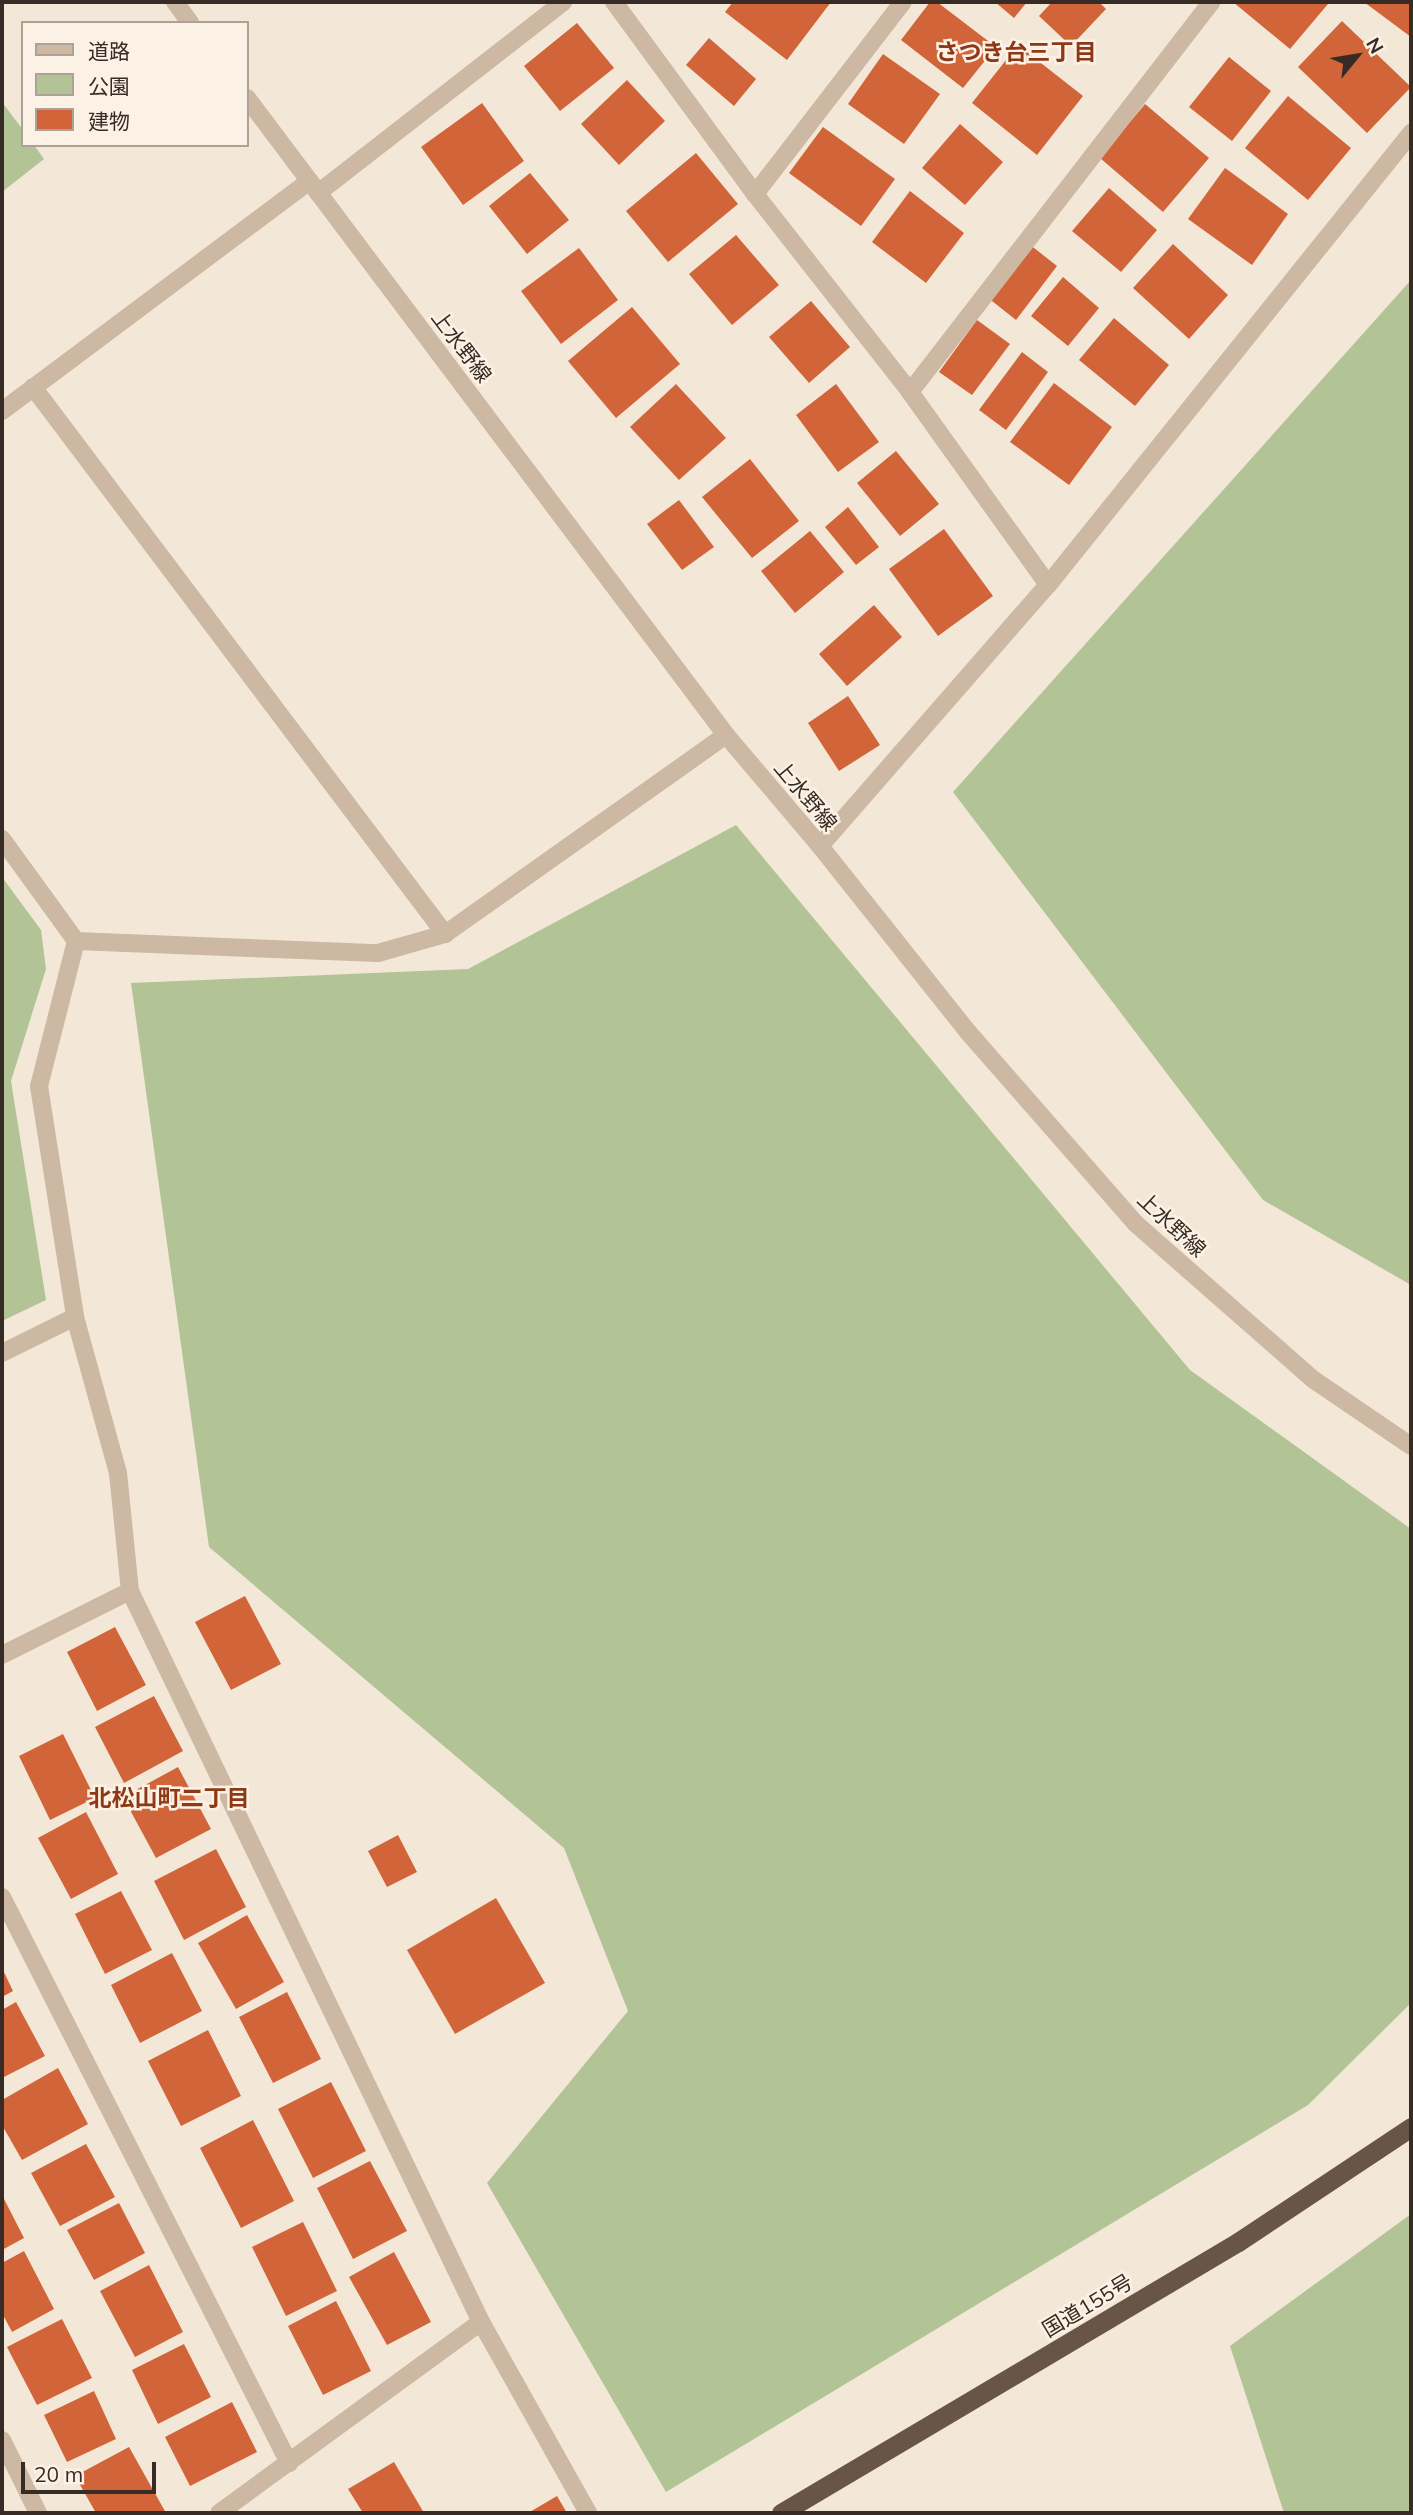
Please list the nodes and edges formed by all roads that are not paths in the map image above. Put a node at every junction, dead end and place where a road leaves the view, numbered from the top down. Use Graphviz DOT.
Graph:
graph roads {
  1 [pos="175,2"];
  2 [pos="563,2"];
  3 [pos="614,2"];
  4 [pos="903,2"];
  5 [pos="1211,2"];
  6 [pos="189,21"];
  7 [pos="248,99"];
  8 [pos="1411,133"];
  9 [pos="313,187"];
  10 [pos="755,194"];
  11 [pos="33,387"];
  12 [pos="910,393"];
  13 [pos="2,411"];
  14 [pos="1048,585"];
  15 [pos="726,735"];
  16 [pos="2,839"];
  17 [pos="820,846"];
  18 [pos="445,934"];
  19 [pos="76,941"];
  20 [pos="75,1317"];
  21 [pos="2,1353"];
  22 [pos="1411,1446"];
  23 [pos="130,1591"];
  24 [pos="2,1656"];
  25 [pos="2,1897"];
  26 [pos="1411,2127"];
  27 [pos="481,2322"];
  28 [pos="2,2440"];
  29 [pos="289,2463"];
  30 [pos="38,2513"];
  31 [pos="219,2513"];
  32 [pos="588,2513"];
  33 [pos="781,2513"];
  1 -- 6 [label="street"];
  2 -- 9 [label="street"];
  3 -- 10 [label="street"];
  4 -- 10 [label="street"];
  5 -- 12 [label="street"];
  7 -- 9 [label="street, 上水野線"];
  8 -- 14 [label="street"];
  9 -- 11 [label="street"];
  9 -- 15 [label="street, 上水野線"];
  10 -- 12 [label="street"];
  11 -- 13 [label="street"];
  11 -- 18 [label="street"];
  12 -- 14 [label="street"];
  14 -- 17 [label="street"];
  15 -- 17 [label="street, 上水野線"];
  15 -- 18 [label="street"];
  16 -- 19 [label="street"];
  17 -- 22 [label="street, 上水野線"];
  18 -- 19 [label="street"];
  19 -- 20 [label="street"];
  20 -- 21 [label="street"];
  20 -- 23 [label="street"];
  23 -- 24 [label="street"];
  23 -- 27 [label="street"];
  25 -- 29 [label="street"];
  26 -- 33 [label="highway, 国道155号"];
  27 -- 29 [label="street"];
  27 -- 32 [label="street"];
  28 -- 30 [label="street"];
  29 -- 31 [label="street"];
}
